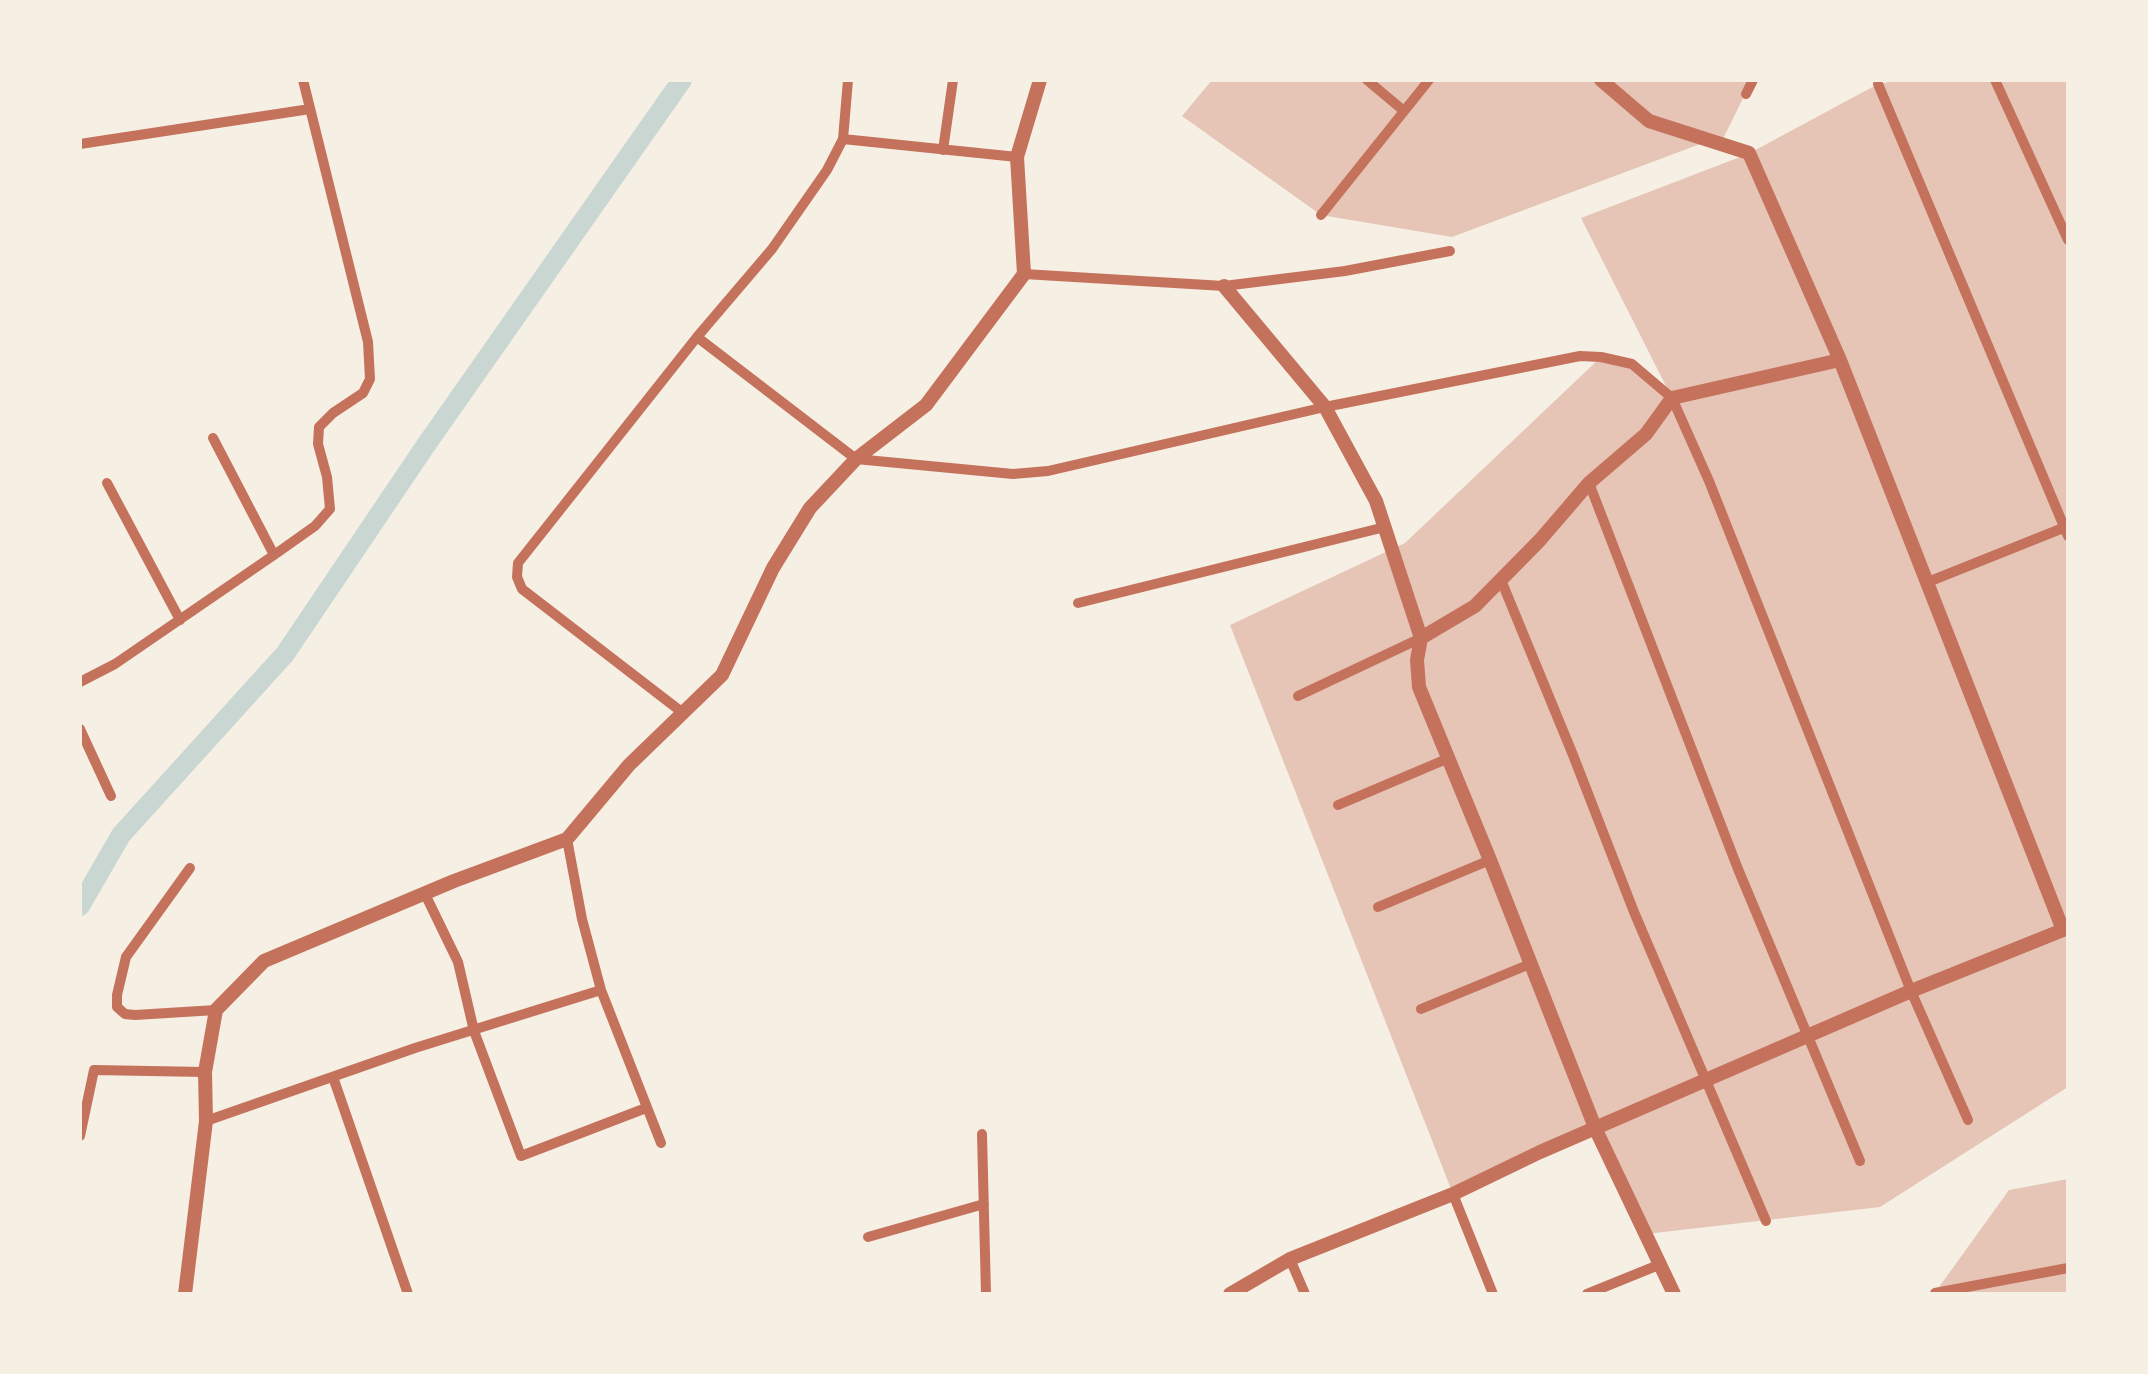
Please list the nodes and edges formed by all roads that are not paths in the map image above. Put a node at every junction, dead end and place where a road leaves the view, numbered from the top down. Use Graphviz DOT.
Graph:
graph roads {
  1 [pos="303,80"];
  2 [pos="848,80"];
  3 [pos="953,80"];
  4 [pos="1040,80"];
  5 [pos="1367,80"];
  6 [pos="1429,80"];
  7 [pos="1601,80"];
  8 [pos="1753,80"];
  9 [pos="1994,80"];
  10 [pos="1878,84"];
  11 [pos="1746,94"];
  12 [pos="310,109"];
  13 [pos="1404,111"];
  14 [pos="843,139"];
  15 [pos="80,144"];
  16 [pos="943,150"];
  17 [pos="1017,157"];
  18 [pos="1320,215"];
  19 [pos="2068,240"];
  20 [pos="1450,251"];
  21 [pos="1024,274"];
  22 [pos="1224,286"];
  23 [pos="697,338"];
  24 [pos="1840,360"];
  25 [pos="1672,398"];
  26 [pos="1325,407"];
  27 [pos="212,438"];
  28 [pos="856,459"];
  29 [pos="1589,482"];
  30 [pos="108,483"];
  31 [pos="1386,527"];
  32 [pos="2067,530"];
  33 [pos="274,555"];
  34 [pos="1500,580"];
  35 [pos="1928,582"];
  36 [pos="1078,603"];
  37 [pos="180,620"];
  38 [pos="1421,638"];
  39 [pos="80,664"];
  40 [pos="84,680"];
  41 [pos="1298,696"];
  42 [pos="683,712"];
  43 [pos="80,729"];
  44 [pos="1449,758"];
  45 [pos="111,796"];
  46 [pos="1338,805"];
  47 [pos="567,839"];
  48 [pos="1490,860"];
  49 [pos="190,868"];
  50 [pos="425,894"];
  51 [pos="1378,907"];
  52 [pos="2066,935"];
  53 [pos="1530,964"];
  54 [pos="601,990"];
  55 [pos="1911,991"];
  56 [pos="1421,1009"];
  57 [pos="216,1010"];
  58 [pos="474,1030"];
  59 [pos="1808,1036"];
  60 [pos="80,1066"];
  61 [pos="94,1070"];
  62 [pos="205,1072"];
  63 [pos="333,1077"];
  64 [pos="1704,1080"];
  65 [pos="646,1108"];
  66 [pos="1968,1120"];
  67 [pos="206,1121"];
  68 [pos="1596,1130"];
  69 [pos="982,1134"];
  70 [pos="80,1136"];
  71 [pos="662,1143"];
  72 [pos="1860,1161"];
  73 [pos="1452,1194"];
  74 [pos="984,1204"];
  75 [pos="1766,1221"];
  76 [pos="868,1237"];
  77 [pos="1290,1259"];
  78 [pos="1661,1264"];
  79 [pos="2068,1268"];
  80 [pos="1935,1292"];
  81 [pos="185,1294"];
  82 [pos="408,1294"];
  83 [pos="986,1294"];
  84 [pos="1230,1294"];
  85 [pos="1306,1294"];
  86 [pos="1493,1294"];
  87 [pos="1588,1294"];
  88 [pos="1674,1294"];
  1 -- 12 [label="street"];
  2 -- 14 [label="street"];
  3 -- 16 [label="street"];
  4 -- 17 [label="street"];
  5 -- 13 [label="street"];
  6 -- 13 [label="street"];
  7 -- 24 [label="street"];
  8 -- 11 [label="street"];
  9 -- 19 [label="street"];
  10 -- 32 [label="street"];
  12 -- 15 [label="street"];
  12 -- 33 [label="street"];
  13 -- 18 [label="street"];
  14 -- 16 [label="street"];
  14 -- 23 [label="street"];
  16 -- 17 [label="street"];
  17 -- 21 [label="street"];
  20 -- 22 [label="street"];
  21 -- 22 [label="street"];
  21 -- 28 [label="street"];
  22 -- 26 [label="street"];
  23 -- 28 [label="street"];
  23 -- 42 [label="street"];
  24 -- 25 [label="street"];
  24 -- 35 [label="street"];
  25 -- 26 [label="street"];
  25 -- 29 [label="street"];
  25 -- 55 [label="street"];
  26 -- 28 [label="street"];
  26 -- 31 [label="street"];
  27 -- 33 [label="street"];
  28 -- 42 [label="street"];
  29 -- 34 [label="street"];
  29 -- 59 [label="street"];
  30 -- 37 [label="street"];
  31 -- 36 [label="street"];
  31 -- 38 [label="street"];
  32 -- 35 [label="street"];
  33 -- 37 [label="street"];
  34 -- 38 [label="street"];
  34 -- 64 [label="street"];
  35 -- 52 [label="street"];
  37 -- 40 [label="street"];
  38 -- 41 [label="street"];
  38 -- 44 [label="street"];
  39 -- 40 [label="street"];
  42 -- 47 [label="street"];
  43 -- 45 [label="street"];
  44 -- 46 [label="street"];
  44 -- 48 [label="street"];
  47 -- 50 [label="street"];
  47 -- 54 [label="street"];
  48 -- 51 [label="street"];
  48 -- 53 [label="street"];
  49 -- 57 [label="street"];
  50 -- 57 [label="street"];
  50 -- 58 [label="street"];
  52 -- 55 [label="street"];
  53 -- 56 [label="street"];
  53 -- 68 [label="street"];
  54 -- 58 [label="street"];
  54 -- 65 [label="street"];
  55 -- 59 [label="street"];
  55 -- 66 [label="street"];
  57 -- 62 [label="street"];
  58 -- 63 [label="street"];
  58 -- 65 [label="street"];
  59 -- 64 [label="street"];
  59 -- 72 [label="street"];
  60 -- 61 [label="street"];
  61 -- 62 [label="street"];
  61 -- 70 [label="street"];
  62 -- 67 [label="street"];
  63 -- 67 [label="street"];
  63 -- 82 [label="street"];
  64 -- 68 [label="street"];
  64 -- 75 [label="street"];
  65 -- 71 [label="street"];
  67 -- 81 [label="street"];
  68 -- 73 [label="street"];
  68 -- 78 [label="street"];
  69 -- 74 [label="street"];
  73 -- 77 [label="street"];
  73 -- 86 [label="street"];
  74 -- 76 [label="street"];
  74 -- 83 [label="street"];
  77 -- 84 [label="street"];
  77 -- 85 [label="street"];
  78 -- 87 [label="street"];
  78 -- 88 [label="street"];
  79 -- 80 [label="street"];
}
